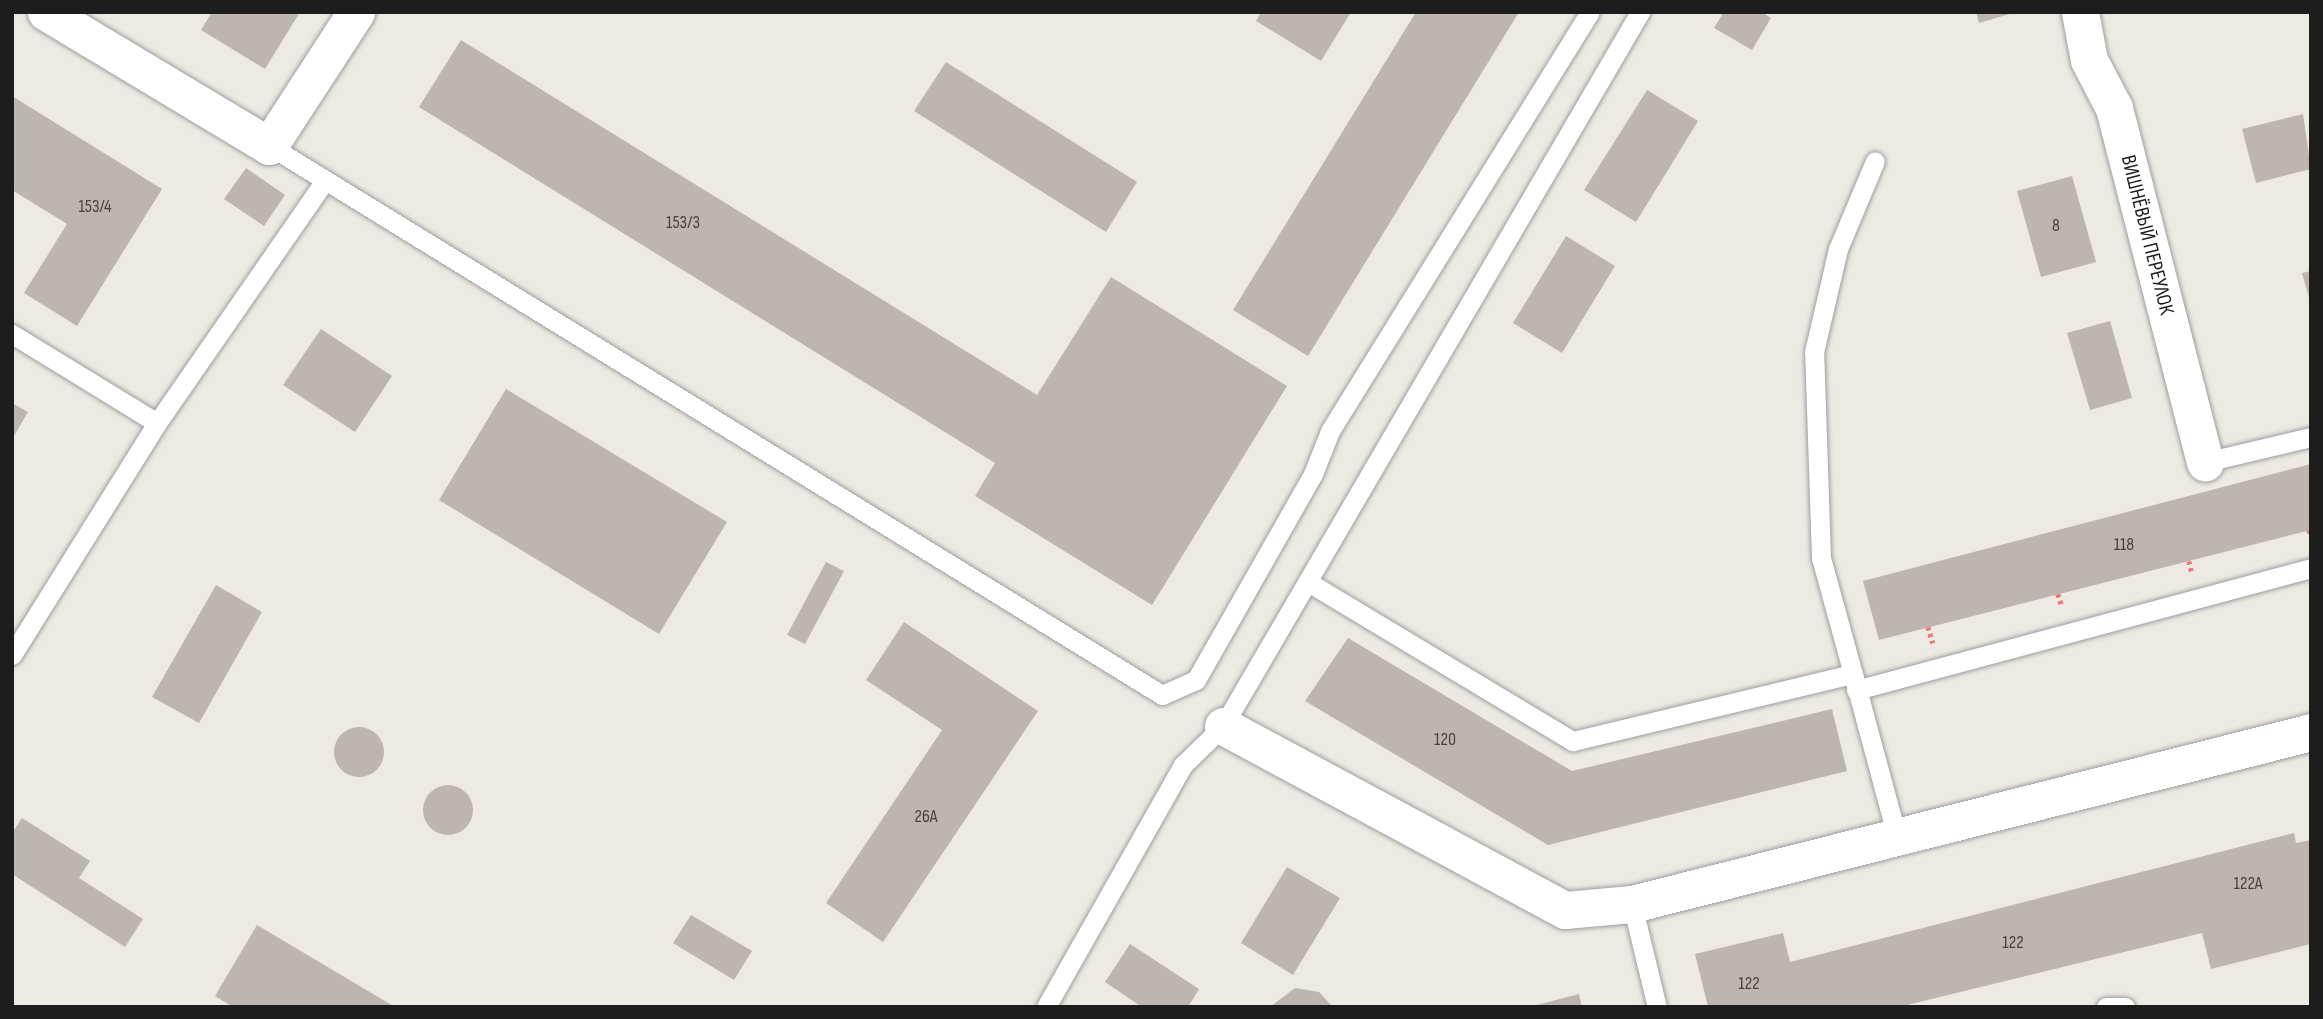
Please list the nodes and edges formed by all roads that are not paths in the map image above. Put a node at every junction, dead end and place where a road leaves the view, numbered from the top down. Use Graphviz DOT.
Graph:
graph roads {
  1 [pos="47,12"];
  2 [pos="356,12"];
  3 [pos="1590,12"];
  4 [pos="1640,12"];
  5 [pos="2080,12"];
  6 [pos="270,146"];
  7 [pos="1875,162"];
  8 [pos="323,183"];
  9 [pos="12,334"];
  10 [pos="157,423"];
  11 [pos="2311,437"];
  12 [pos="2205,462"];
  13 [pos="2311,568"];
  14 [pos="1308,582"];
  15 [pos="12,655"];
  16 [pos="1854,682"];
  17 [pos="1223,726"];
  18 [pos="2311,732"];
  19 [pos="1897,837"];
  20 [pos="1632,904"];
  21 [pos="1046,1007"];
  22 [pos="1657,1007"];
  23 [pos="2106,1007"];
  24 [pos="2125,1007"];
  1 -- 6 [label="street"];
  2 -- 6 [label="street"];
  3 -- 8 [label="lane"];
  4 -- 14 [label="lane"];
  5 -- 12 [label="street, ВИШНЁВЫЙ ПЕРЕУЛОК"];
  6 -- 8 [label="lane"];
  7 -- 16 [label="lane"];
  8 -- 10 [label="lane"];
  9 -- 10 [label="lane"];
  10 -- 15 [label="lane"];
  11 -- 12 [label="lane"];
  13 -- 16 [label="lane"];
  14 -- 16 [label="lane"];
  14 -- 17 [label="lane"];
  16 -- 19 [label="lane"];
  17 -- 20 [label="street"];
  17 -- 21 [label="lane"];
  18 -- 19 [label="street"];
  19 -- 20 [label="street"];
  20 -- 22 [label="lane"];
  23 -- 24 [label="lane"];
}
